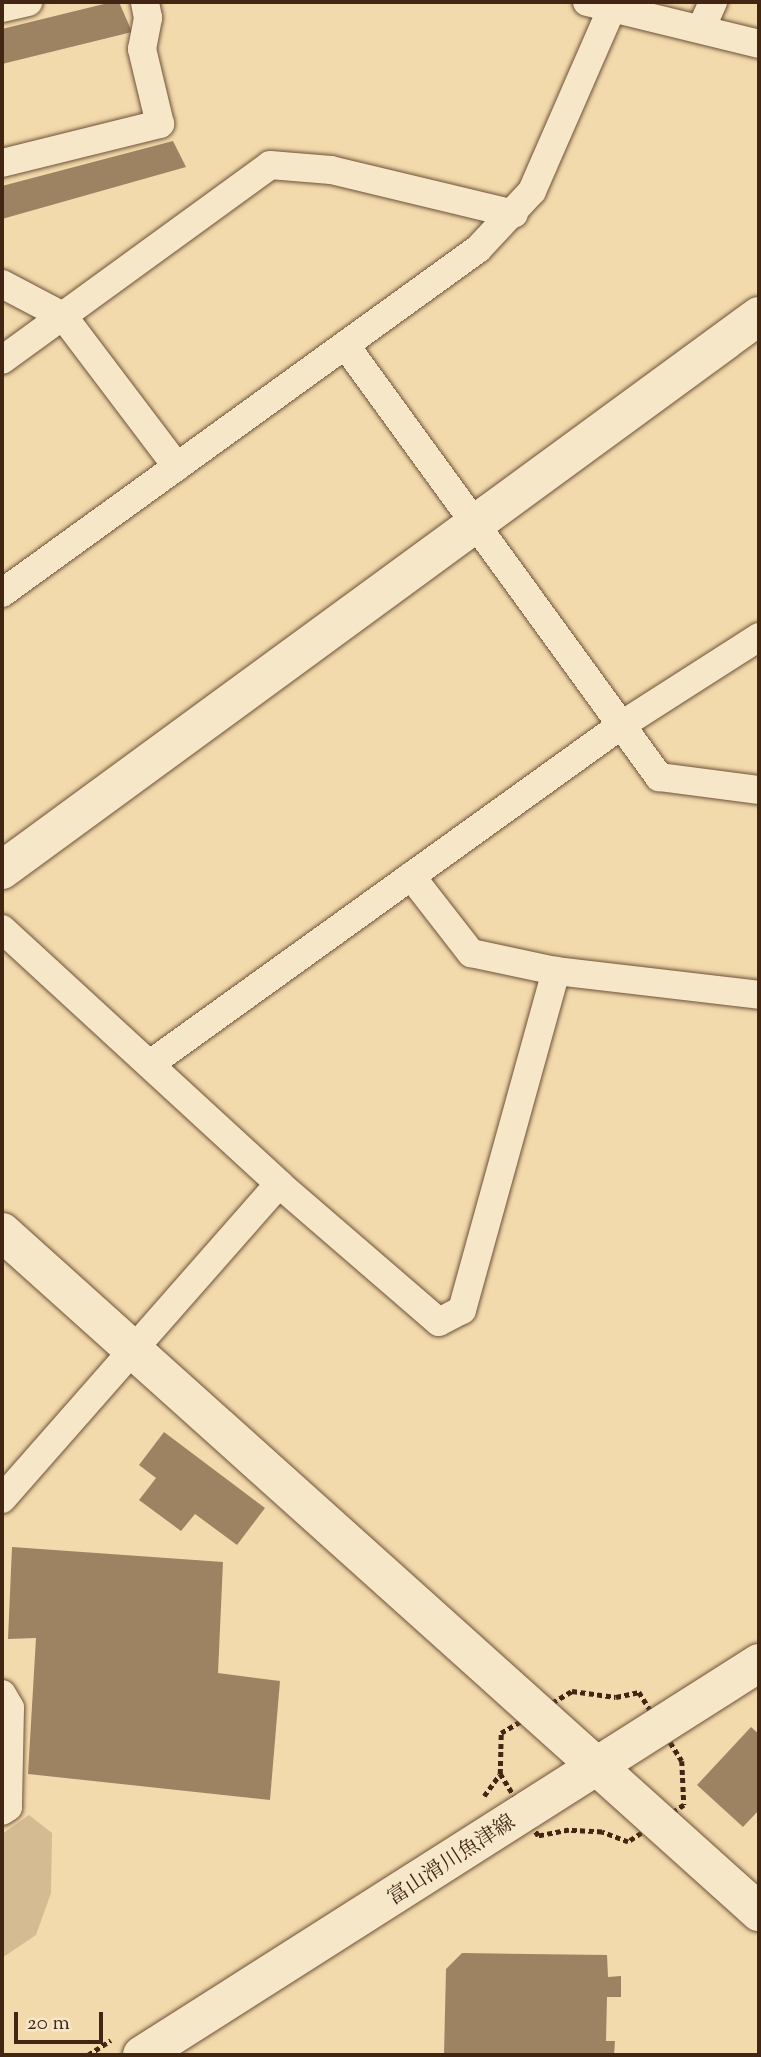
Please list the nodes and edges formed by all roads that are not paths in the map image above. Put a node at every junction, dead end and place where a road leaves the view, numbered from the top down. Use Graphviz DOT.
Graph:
graph roads {
  1 [pos="28,2"];
  2 [pos="145,2"];
  3 [pos="713,2"];
  4 [pos="600,5"];
  5 [pos="2,8"];
  6 [pos="701,29"];
  7 [pos="759,44"];
  8 [pos="2,163"];
  9 [pos="514,214"];
  10 [pos="2,284"];
  11 [pos="63,316"];
  12 [pos="759,316"];
  13 [pos="346,346"];
  14 [pos="2,360"];
  15 [pos="177,467"];
  16 [pos="474,528"];
  17 [pos="2,593"];
  18 [pos="759,637"];
  19 [pos="620,726"];
  20 [pos="759,790"];
  21 [pos="2,870"];
  22 [pos="411,876"];
  23 [pos="2,929"];
  24 [pos="556,971"];
  25 [pos="759,996"];
  26 [pos="150,1064"];
  27 [pos="279,1184"];
  28 [pos="2,1232"];
  29 [pos="133,1351"];
  30 [pos="2,1499"];
  31 [pos="759,1662"];
  32 [pos="2,1694"];
  33 [pos="600,1768"];
  34 [pos="2,1811"];
  35 [pos="759,1912"];
  36 [pos="142,2055"];
  1 -- 5 [label="street"];
  2 -- 8 [label="street"];
  3 -- 6 [label="street"];
  4 -- 6 [label="street"];
  4 -- 9 [label="street"];
  6 -- 7 [label="street"];
  9 -- 11 [label="street"];
  9 -- 13 [label="street"];
  10 -- 11 [label="street"];
  11 -- 14 [label="street"];
  11 -- 15 [label="street"];
  12 -- 16 [label="street"];
  13 -- 15 [label="street"];
  13 -- 16 [label="street"];
  15 -- 17 [label="street"];
  16 -- 19 [label="street"];
  16 -- 21 [label="street"];
  18 -- 19 [label="street"];
  19 -- 20 [label="street"];
  19 -- 22 [label="street"];
  22 -- 24 [label="street"];
  22 -- 26 [label="street"];
  23 -- 26 [label="street"];
  24 -- 25 [label="street"];
  24 -- 27 [label="street"];
  26 -- 27 [label="street"];
  27 -- 29 [label="street"];
  28 -- 29 [label="street"];
  29 -- 30 [label="street"];
  29 -- 33 [label="street"];
  31 -- 33 [label="street, 富山滑川魚津線"];
  32 -- 34 [label="street"];
  33 -- 35 [label="street"];
  33 -- 36 [label="street, 富山滑川魚津線"];
}
